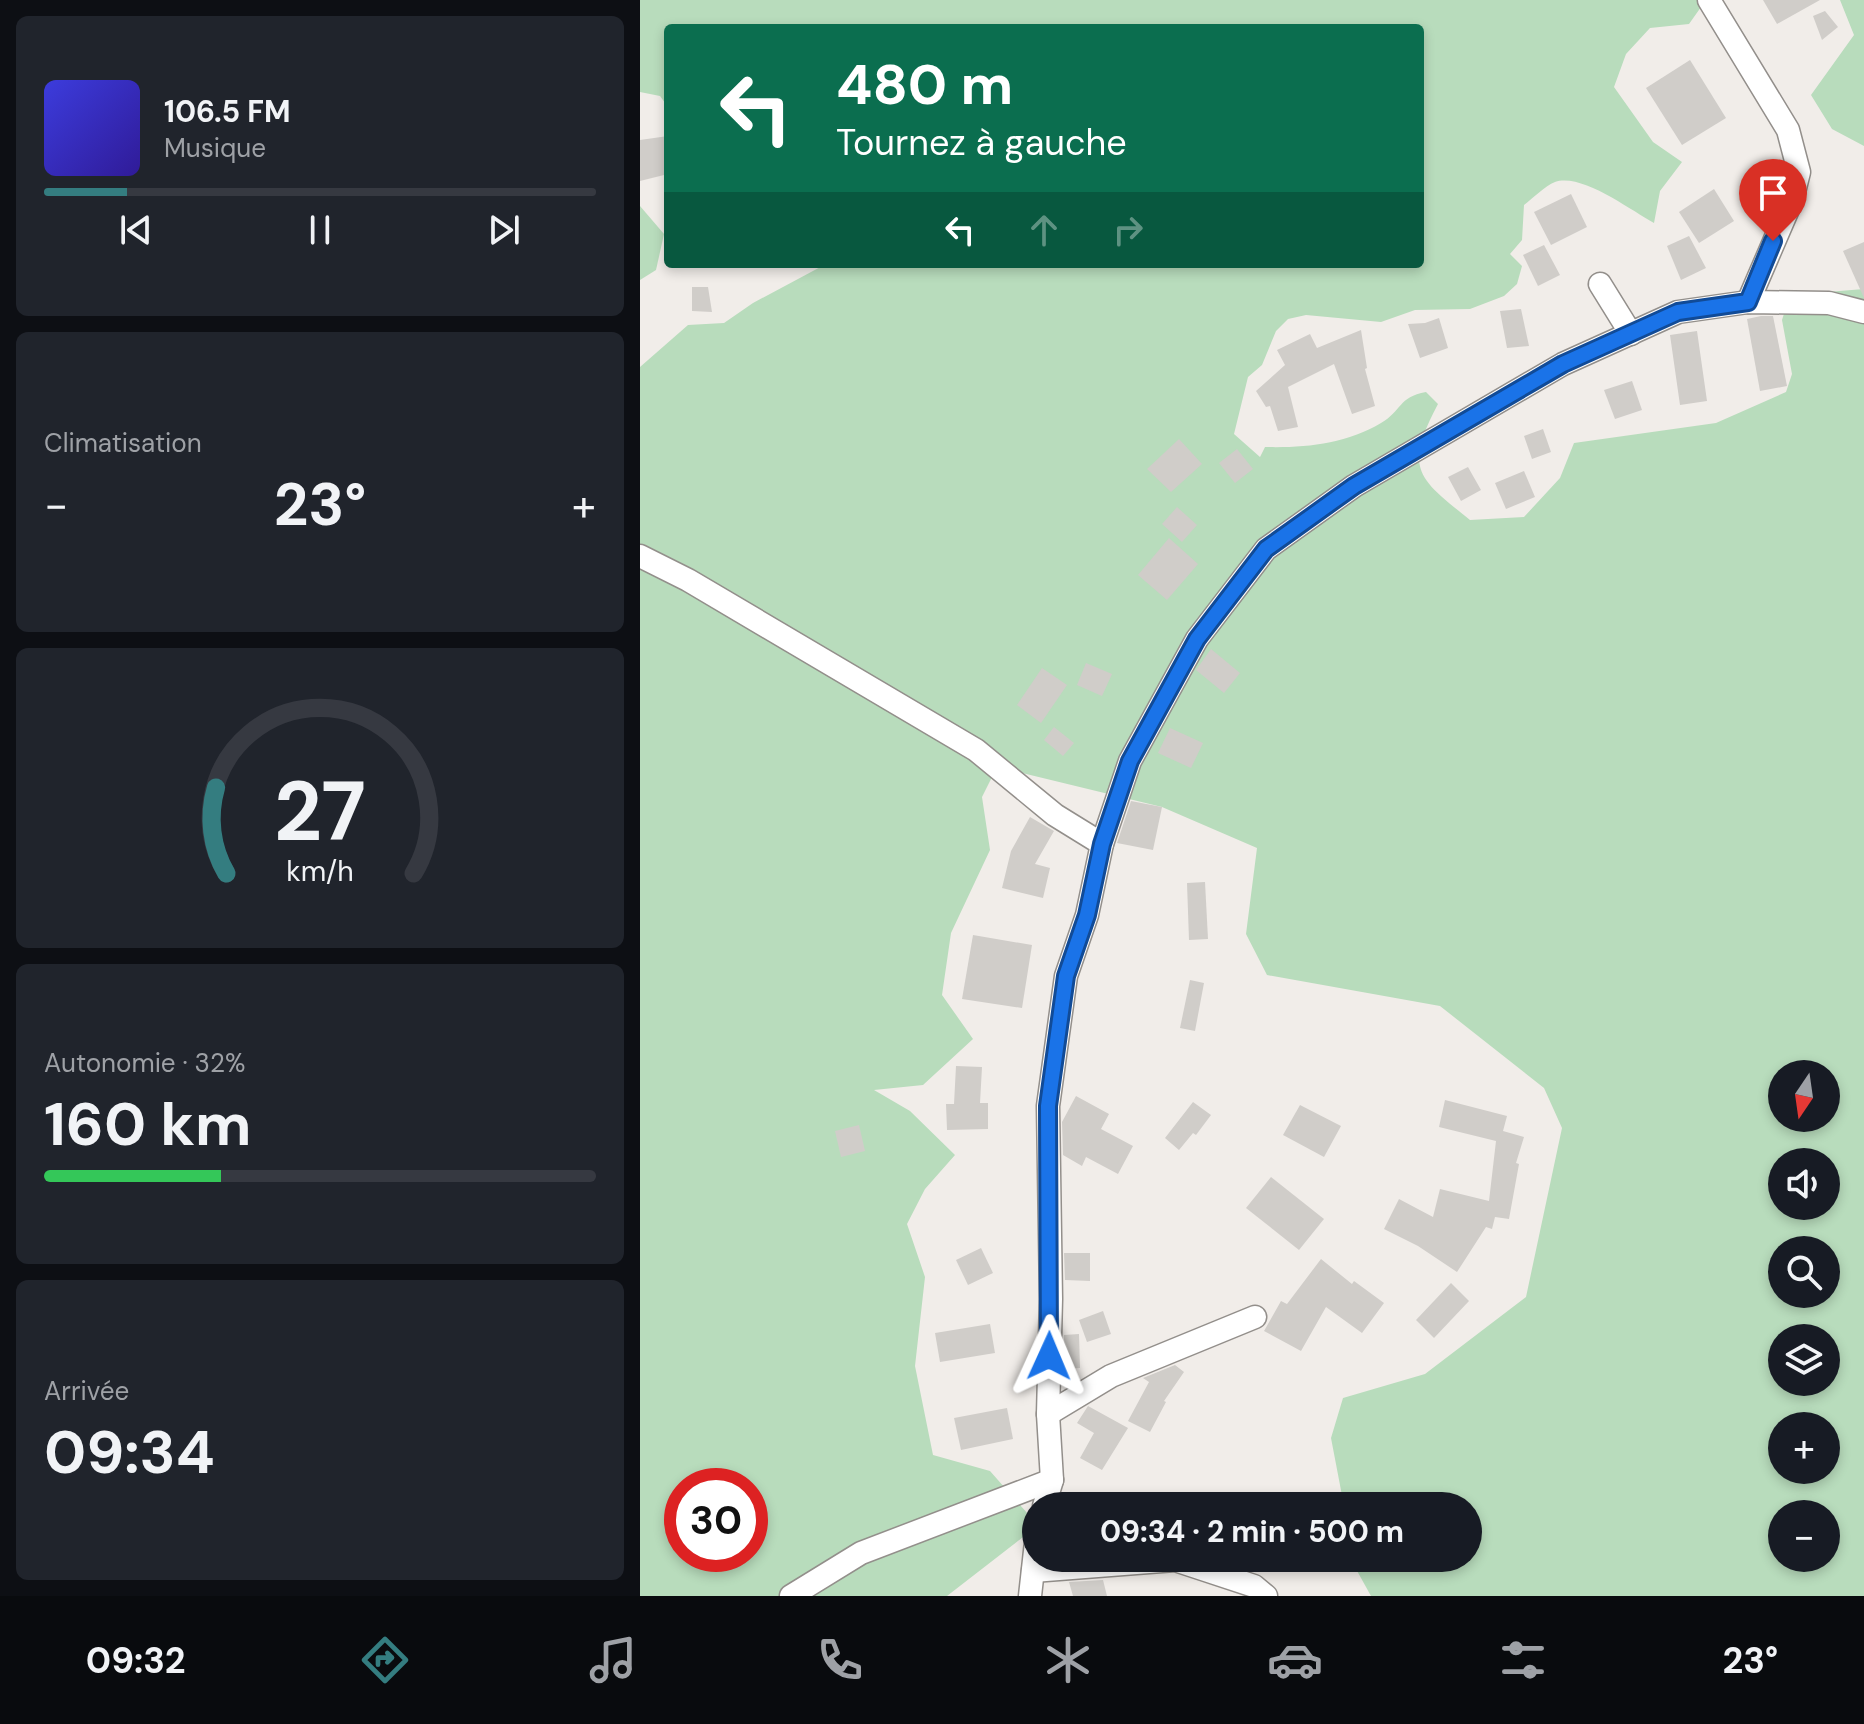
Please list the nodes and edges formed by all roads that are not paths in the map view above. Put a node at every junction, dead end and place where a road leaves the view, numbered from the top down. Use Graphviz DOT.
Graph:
graph roads {
  1 [pos="1709,0"];
  2 [pos="1600,284"];
  3 [pos="1748,302"];
  4 [pos="1864,312"];
  5 [pos="1631,334"];
  6 [pos="640,556"];
  7 [pos="1102,844"];
  8 [pos="1255,1317"];
  9 [pos="1048,1414"];
  10 [pos="1052,1480"];
  11 [pos="1048,1492"];
  12 [pos="1033,1572"];
  13 [pos="1211,1572"];
  14 [pos="791,1596"];
  15 [pos="1030,1596"];
  16 [pos="1266,1596"];
  1 -- 3 [label="street"];
  2 -- 5 [label="street"];
  3 -- 4 [label="street"];
  3 -- 5 [label="street"];
  5 -- 7 [label="street"];
  6 -- 7 [label="street"];
  7 -- 9 [label="street"];
  8 -- 9 [label="street"];
  9 -- 10 [label="street"];
  10 -- 11 [label="street"];
  10 -- 14 [label="street"];
  12 -- 15 [label="street"];
  13 -- 16 [label="street"];
}
